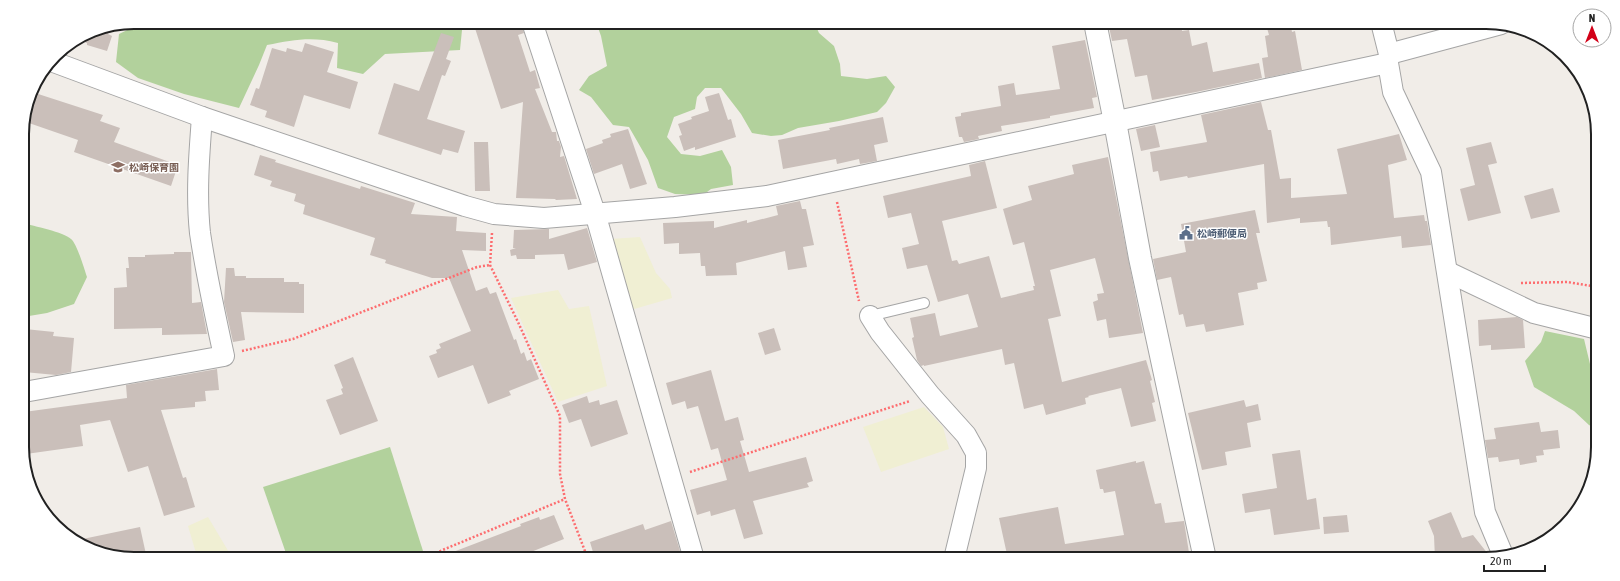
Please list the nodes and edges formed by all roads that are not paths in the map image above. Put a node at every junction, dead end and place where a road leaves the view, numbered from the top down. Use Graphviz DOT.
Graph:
graph roads {
  1 [pos="534,29"];
  2 [pos="1096,29"];
  3 [pos="1382,29"];
  4 [pos="1485,29"];
  5 [pos="1388,58"];
  6 [pos="57,63"];
  7 [pos="202,117"];
  8 [pos="1115,122"];
  9 [pos="595,213"];
  10 [pos="1448,272"];
  11 [pos="924,304"];
  12 [pos="870,316"];
  13 [pos="1591,328"];
  14 [pos="29,391"];
  15 [pos="1500,551"];
  16 [pos="692,552"];
  17 [pos="956,552"];
  18 [pos="1203,552"];
  1 -- 9 [label="street"];
  2 -- 8 [label="street"];
  3 -- 5 [label="street"];
  4 -- 5 [label="street"];
  5 -- 8 [label="street"];
  5 -- 10 [label="street"];
  6 -- 7 [label="street"];
  7 -- 9 [label="street"];
  7 -- 14 [label="street"];
  8 -- 9 [label="street"];
  8 -- 18 [label="street"];
  9 -- 16 [label="street"];
  10 -- 13 [label="street"];
  10 -- 15 [label="street"];
  11 -- 12 [label="lane"];
  12 -- 17 [label="street"];
}
